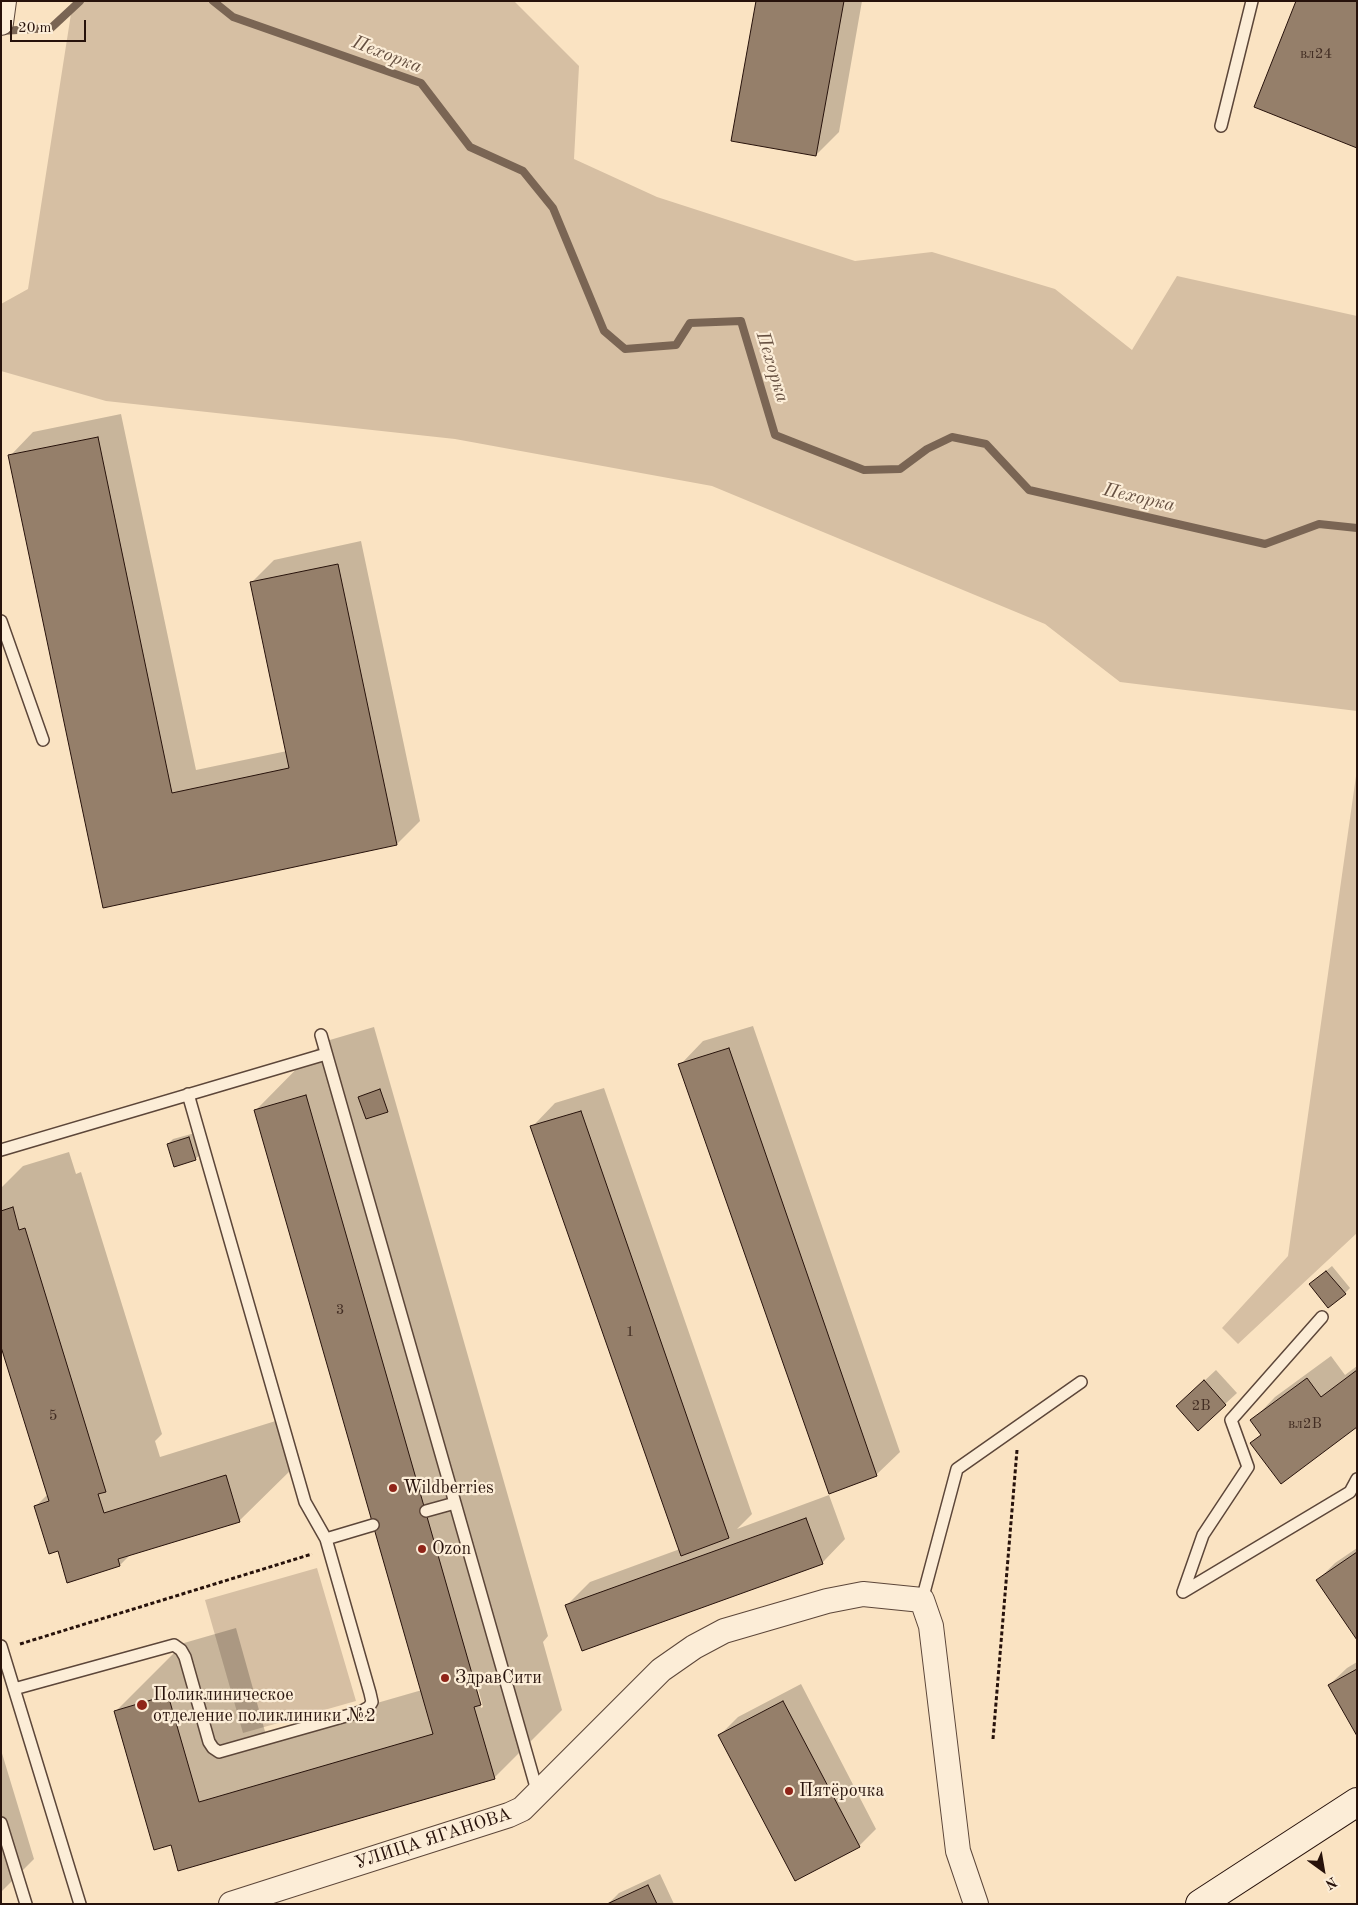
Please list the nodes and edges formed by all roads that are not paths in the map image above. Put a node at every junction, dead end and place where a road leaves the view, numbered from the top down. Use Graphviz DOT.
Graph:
graph roads {
  1 [pos="4,1"];
  2 [pos="1252,1"];
  3 [pos="1,23"];
  4 [pos="1221,126"];
  5 [pos="1,621"];
  6 [pos="43,740"];
  7 [pos="321,1035"];
  8 [pos="326,1054"];
  9 [pos="188,1094"];
  10 [pos="1,1150"];
  11 [pos="1322,1317"];
  12 [pos="1081,1382"];
  13 [pos="1357,1479"];
  14 [pos="455,1503"];
  15 [pos="426,1511"];
  16 [pos="374,1526"];
  17 [pos="327,1544"];
  18 [pos="922,1600"];
  19 [pos="2,1648"];
  20 [pos="14,1689"];
  21 [pos="538,1795"];
  22 [pos="1357,1802"];
  23 [pos="1,1823"];
  24 [pos="26,1904"];
  25 [pos="80,1904"];
  26 [pos="231,1904"];
  27 [pos="976,1904"];
  28 [pos="1200,1904"];
  1 -- 3 [label="street"];
  2 -- 4 [label="lane"];
  5 -- 6 [label="lane"];
  7 -- 8 [label="lane"];
  8 -- 9 [label="lane"];
  8 -- 14 [label="lane"];
  9 -- 10 [label="lane"];
  9 -- 17 [label="lane"];
  11 -- 13 [label="lane"];
  12 -- 18 [label="lane"];
  14 -- 15 [label="lane"];
  14 -- 21 [label="lane"];
  16 -- 17 [label="lane"];
  17 -- 20 [label="lane"];
  18 -- 21 [label="street, УЛИЦА ЯГАНОВА"];
  18 -- 27 [label="street"];
  19 -- 20 [label="lane"];
  20 -- 25 [label="lane"];
  21 -- 26 [label="street, УЛИЦА ЯГАНОВА"];
  22 -- 28 [label="main road"];
  23 -- 24 [label="lane"];
}
